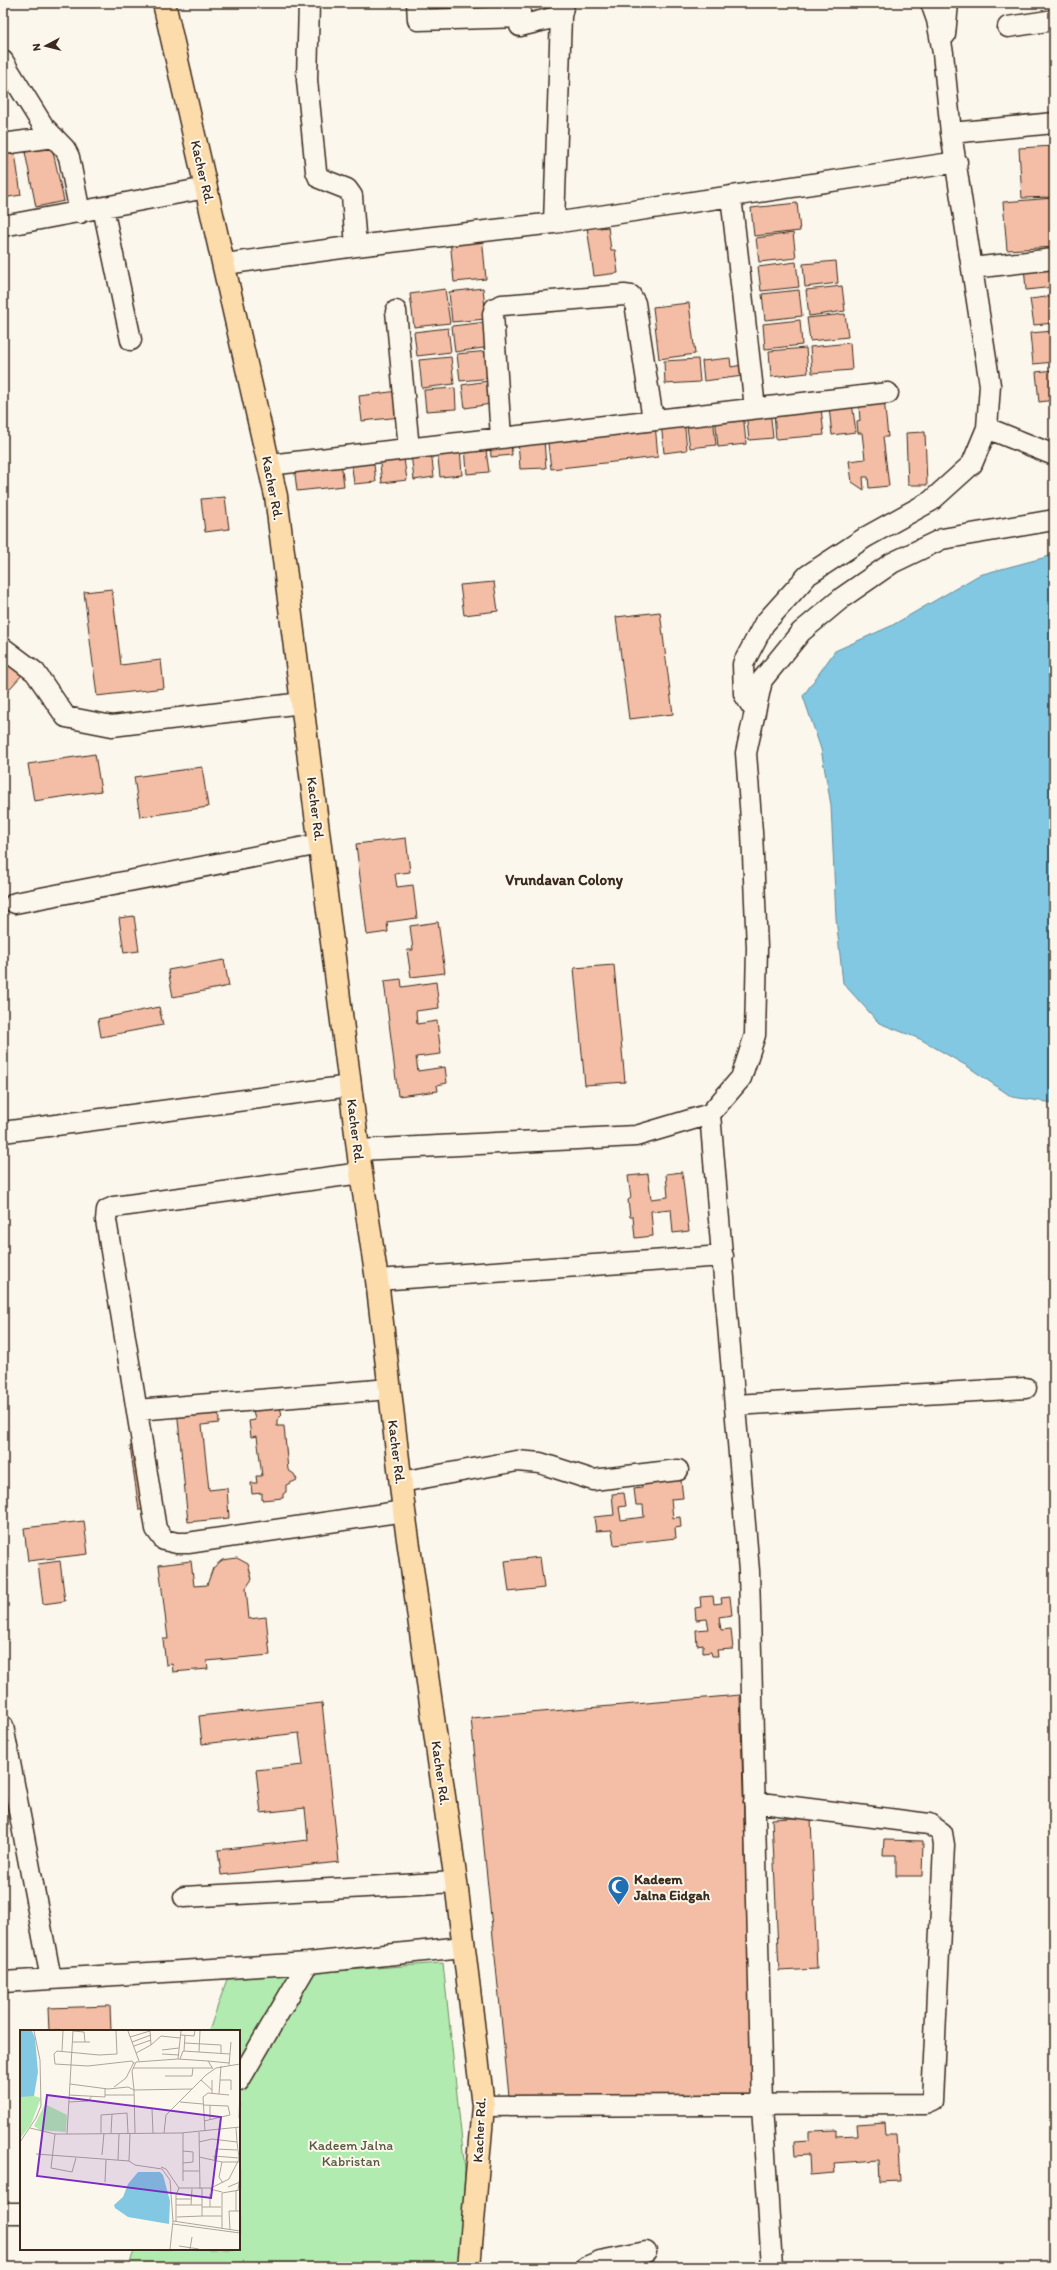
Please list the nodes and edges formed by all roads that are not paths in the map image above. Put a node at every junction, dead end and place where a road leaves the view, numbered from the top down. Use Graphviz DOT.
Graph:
graph roads {
  1 [pos="164,3"];
  2 [pos="309,3"];
  3 [pos="417,3"];
  4 [pos="931,3"];
  5 [pos="948,3"];
  6 [pos="520,10"];
  7 [pos="563,10"];
  8 [pos="1054,20"];
  9 [pos="1008,27"];
  10 [pos="943,53"];
  11 [pos="3,61"];
  12 [pos="1054,123"];
  13 [pos="951,133"];
  14 [pos="54,137"];
  15 [pos="3,144"];
  16 [pos="957,162"];
  17 [pos="206,188"];
  18 [pos="731,196"];
  19 [pos="103,208"];
  20 [pos="80,213"];
  21 [pos="554,223"];
  22 [pos="3,226"];
  23 [pos="356,246"];
  24 [pos="1054,259"];
  25 [pos="225,264"];
  26 [pos="972,268"];
  27 [pos="396,311"];
  28 [pos="131,340"];
  29 [pos="888,393"];
  30 [pos="755,408"];
  31 [pos="653,420"];
  32 [pos="987,428"];
  33 [pos="501,438"];
  34 [pos="410,449"];
  35 [pos="1054,455"];
  36 [pos="269,465"];
  37 [pos="1054,520"];
  38 [pos="3,648"];
  39 [pos="302,703"];
  40 [pos="755,712"];
  41 [pos="320,844"];
  42 [pos="15,903"];
  43 [pos="350,1086"];
  44 [pos="710,1114"];
  45 [pos="3,1132"];
  46 [pos="358,1150"];
  47 [pos="362,1173"];
  48 [pos="723,1256"];
  49 [pos="378,1280"];
  50 [pos="1026,1388"];
  51 [pos="389,1389"];
  52 [pos="735,1405"];
  53 [pos="137,1410"];
  54 [pos="678,1470"];
  55 [pos="401,1482"];
  56 [pos="404,1511"];
  57 [pos="3,1726"];
  58 [pos="754,1802"];
  59 [pos="456,1882"];
  60 [pos="184,1898"];
  61 [pos="463,1947"];
  62 [pos="308,1963"];
  63 [pos="51,1980"];
  64 [pos="3,1982"];
  65 [pos="240,2079"];
  66 [pos="483,2106"];
  67 [pos="762,2106"];
  68 [pos="3,2212"];
  69 [pos="20,2213"];
  70 [pos="646,2252"];
  71 [pos="469,2267"];
  72 [pos="586,2267"];
  73 [pos="772,2267"];
  1 -- 17 [label="main road, Kacher Rd."];
  2 -- 23 [label="street"];
  3 -- 6 [label="street"];
  4 -- 10 [label="street"];
  5 -- 10 [label="street"];
  6 -- 7 [label="street"];
  7 -- 21 [label="street"];
  8 -- 9 [label="street"];
  10 -- 13 [label="street"];
  11 -- 14 [label="street"];
  12 -- 13 [label="street"];
  13 -- 16 [label="street"];
  14 -- 15 [label="street"];
  14 -- 20 [label="street"];
  16 -- 18 [label="street"];
  16 -- 26 [label="street"];
  17 -- 19 [label="street"];
  17 -- 25 [label="main road, Kacher Rd."];
  18 -- 21 [label="street"];
  18 -- 30 [label="street"];
  19 -- 20 [label="street"];
  19 -- 28 [label="street"];
  20 -- 22 [label="street"];
  21 -- 23 [label="street"];
  23 -- 25 [label="street"];
  24 -- 26 [label="street"];
  25 -- 36 [label="main road, Kacher Rd."];
  26 -- 32 [label="street"];
  27 -- 34 [label="street"];
  29 -- 30 [label="street"];
  30 -- 31 [label="street"];
  31 -- 33 [label="street"];
  31 -- 33 [label="street"];
  32 -- 35 [label="street"];
  32 -- 40 [label="street"];
  33 -- 34 [label="street"];
  34 -- 36 [label="street"];
  36 -- 39 [label="main road, Kacher Rd."];
  37 -- 40 [label="street"];
  38 -- 39 [label="street"];
  39 -- 41 [label="main road, Kacher Rd."];
  40 -- 44 [label="street"];
  41 -- 42 [label="street"];
  41 -- 43 [label="main road, Kacher Rd."];
  43 -- 45 [label="street"];
  43 -- 46 [label="main road, Kacher Rd."];
  44 -- 46 [label="street"];
  44 -- 48 [label="street"];
  46 -- 47 [label="main road, Kacher Rd."];
  47 -- 49 [label="main road, Kacher Rd."];
  47 -- 53 [label="street"];
  48 -- 49 [label="street"];
  48 -- 52 [label="street"];
  49 -- 51 [label="main road, Kacher Rd."];
  50 -- 52 [label="street"];
  51 -- 53 [label="street"];
  51 -- 55 [label="main road, Kacher Rd."];
  52 -- 58 [label="street"];
  53 -- 56 [label="street"];
  54 -- 55 [label="street"];
  55 -- 56 [label="main road, Kacher Rd."];
  56 -- 59 [label="main road, Kacher Rd."];
  57 -- 63 [label="street"];
  58 -- 67 [label="street"];
  58 -- 67 [label="street"];
  59 -- 60 [label="street"];
  59 -- 61 [label="main road, Kacher Rd."];
  61 -- 62 [label="street"];
  61 -- 66 [label="main road, Kacher Rd."];
  62 -- 63 [label="street"];
  62 -- 65 [label="street"];
  63 -- 64 [label="street"];
  66 -- 67 [label="street"];
  66 -- 71 [label="main road, Kacher Rd."];
  67 -- 73 [label="street"];
  68 -- 69 [label="street"];
  70 -- 72 [label="street"];
}
